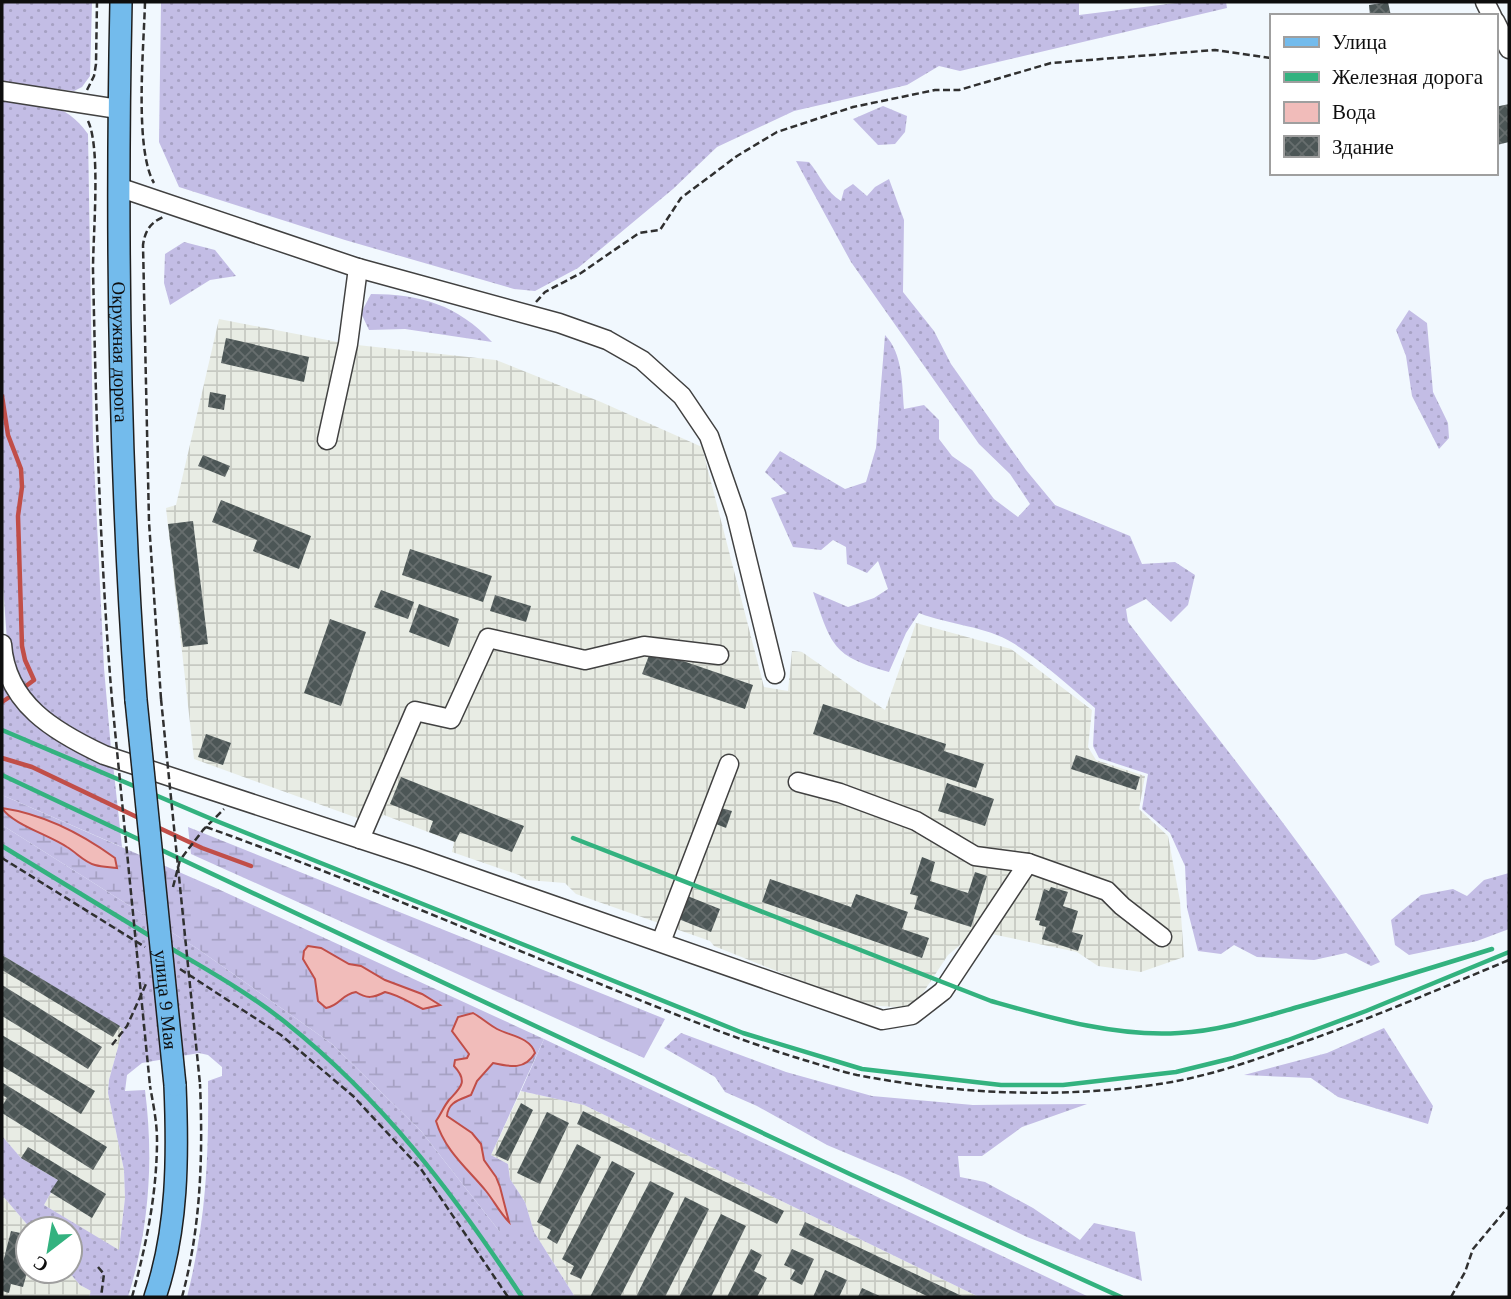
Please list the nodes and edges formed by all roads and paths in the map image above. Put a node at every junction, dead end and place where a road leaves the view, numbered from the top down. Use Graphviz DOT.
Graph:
graph roads {
  1 [pos="97,2"];
  2 [pos="121,2"];
  3 [pos="145,2"];
  4 [pos="1497,25"];
  5 [pos="1509,49"];
  6 [pos="1270,58"];
  7 [pos="2,91"];
  8 [pos="86,103"];
  9 [pos="118,109"];
  10 [pos="118,187"];
  11 [pos="159,190"];
  12 [pos="175,207"];
  13 [pos="358,268"];
  14 [pos="529,314"];
  15 [pos="327,440"];
  16 [pos="2,644"];
  17 [pos="719,655"];
  18 [pos="775,674"];
  19 [pos="136,701"];
  20 [pos="729,764"];
  21 [pos="798,782"];
  22 [pos="233,797"];
  23 [pos="360,839"];
  24 [pos="187,851"];
  25 [pos="2,858"];
  26 [pos="1028,863"];
  27 [pos="1162,937"];
  28 [pos="661,942"];
  29 [pos="144,946"];
  30 [pos="176,966"];
  31 [pos="1509,1206"];
  32 [pos="98,1267"];
  33 [pos="101,1297"];
  34 [pos="132,1297"];
  35 [pos="155,1297"];
  36 [pos="182,1297"];
  37 [pos="508,1297"];
  38 [pos="1451,1297"];
  1 -- 8 [label="path"];
  2 -- 9 [label="main road, Окружная дорога"];
  3 -- 11 [label="path"];
  4 -- 5 [label="lane"];
  6 -- 14 [label="path"];
  7 -- 8 [label="lane"];
  8 -- 9 [label="lane"];
  8 -- 34 [label="path, bridge"];
  9 -- 10 [label="main road, Окружная дорога"];
  10 -- 12 [label="lane"];
  10 -- 19 [label="main road, Окружная дорога"];
  12 -- 13 [label="lane"];
  12 -- 36 [label="path, bridge"];
  13 -- 14 [label="lane"];
  13 -- 15 [label="lane"];
  14 -- 18 [label="lane"];
  16 -- 22 [label="lane"];
  17 -- 23 [label="lane"];
  19 -- 35 [label="main road, улица 9 Мая, bridge"];
  20 -- 28 [label="lane"];
  21 -- 26 [label="lane"];
  22 -- 23 [label="lane"];
  22 -- 24 [label="path"];
  23 -- 28 [label="lane"];
  25 -- 29 [label="path"];
  26 -- 27 [label="lane"];
  26 -- 28 [label="lane"];
  30 -- 37 [label="path"];
  31 -- 38 [label="path"];
  32 -- 33 [label="path"];
}
